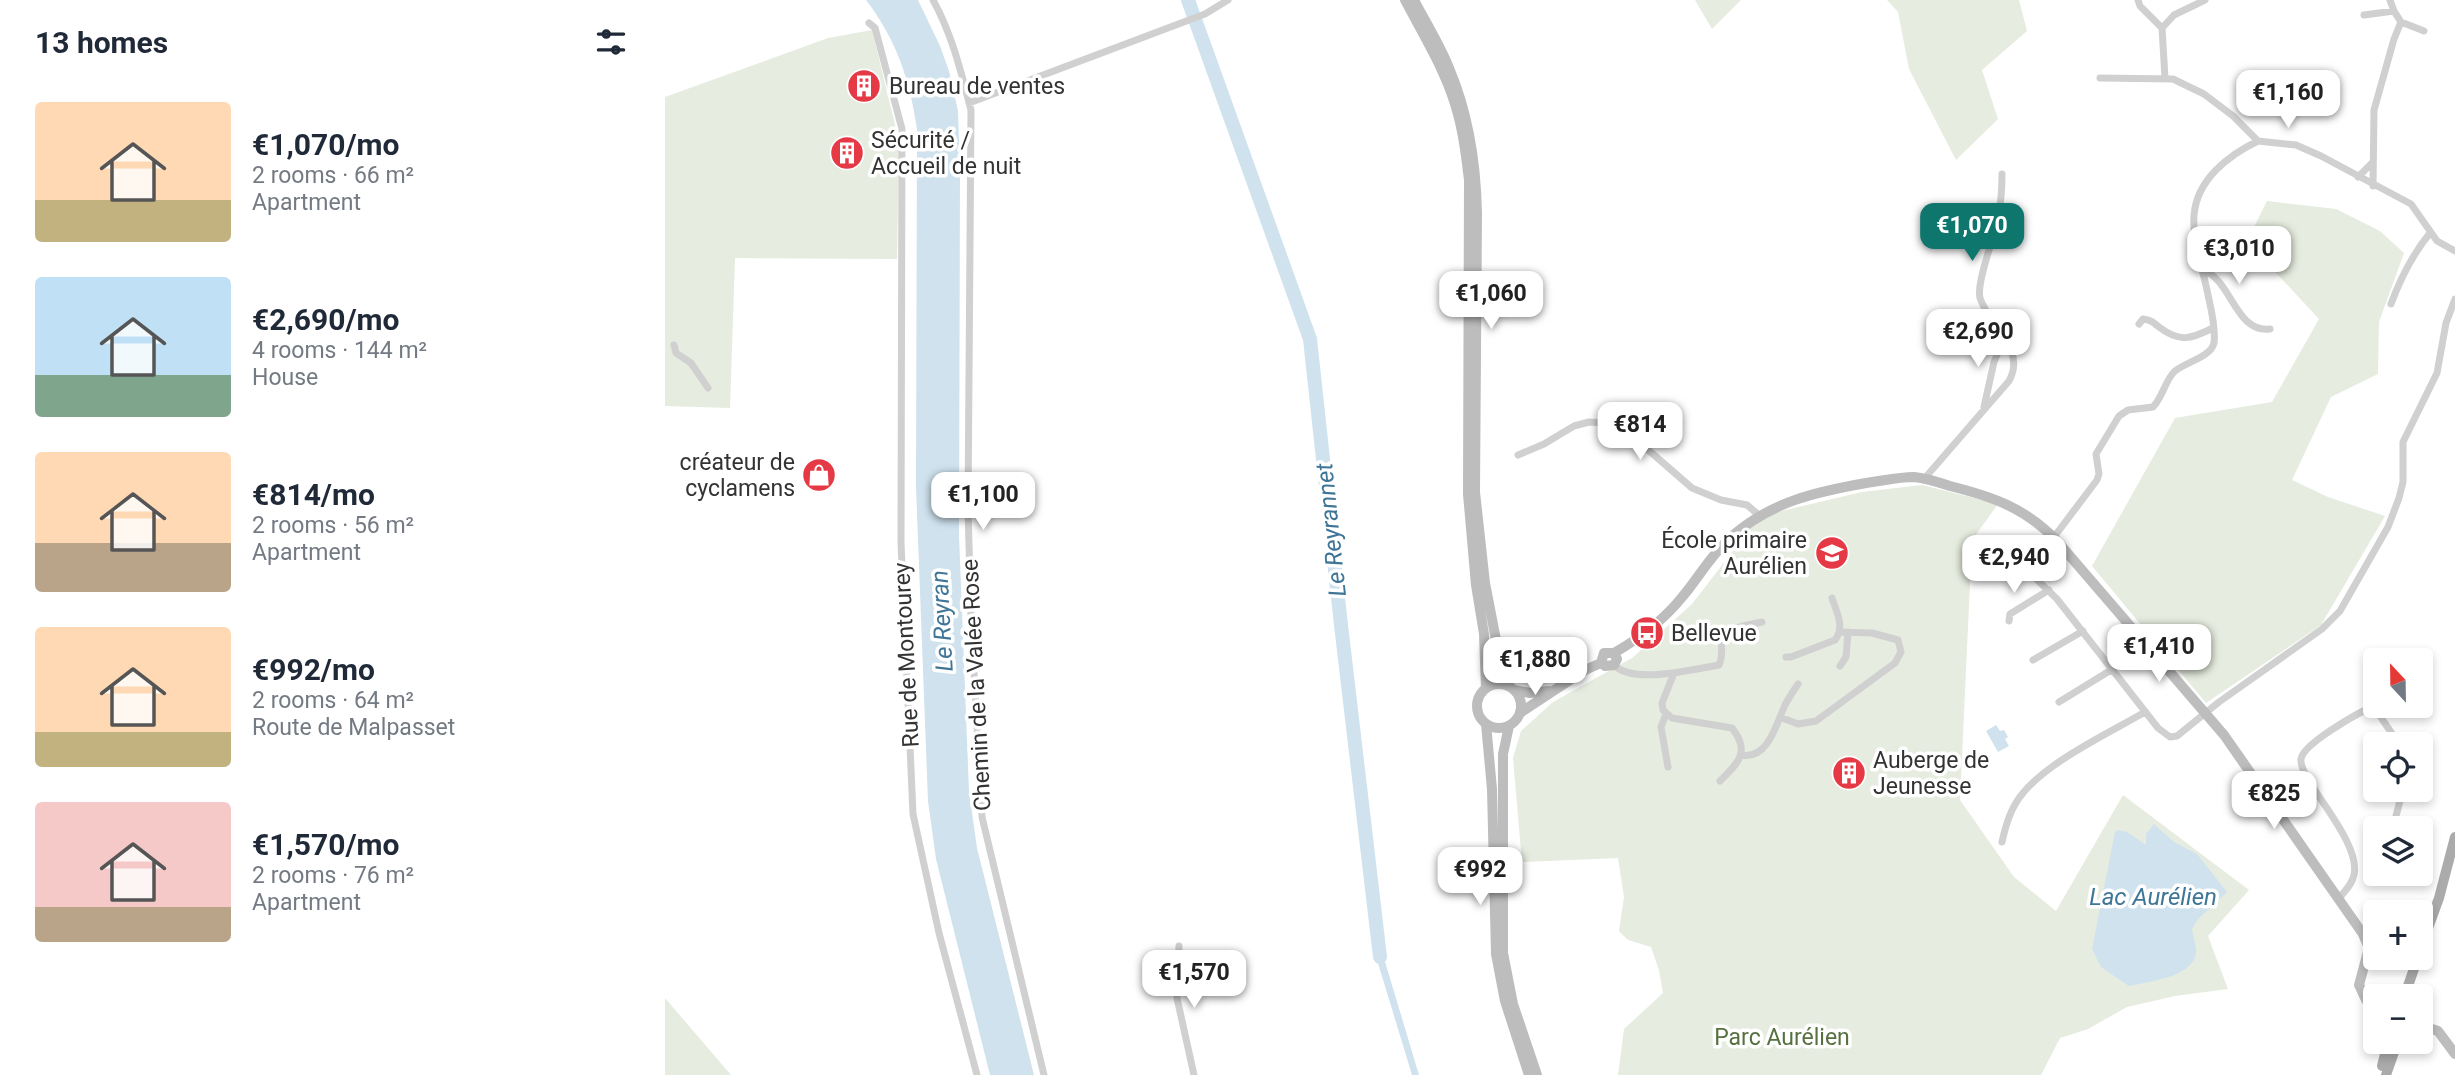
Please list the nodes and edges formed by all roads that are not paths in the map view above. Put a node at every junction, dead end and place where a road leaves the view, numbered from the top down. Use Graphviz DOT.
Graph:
graph roads {
  1 [pos="933,0"];
  2 [pos="1229,0"];
  3 [pos="1405,0"];
  4 [pos="1414,0"];
  5 [pos="2138,0"];
  6 [pos="2205,0"];
  7 [pos="2390,0"];
  8 [pos="2394,12"];
  9 [pos="2364,15"];
  10 [pos="2401,22"];
  11 [pos="869,23"];
  12 [pos="2162,28"];
  13 [pos="2424,31"];
  14 [pos="2100,78"];
  15 [pos="2165,78"];
  16 [pos="969,103"];
  17 [pos="2259,141"];
  18 [pos="2372,163"];
  19 [pos="2002,174"];
  20 [pos="2358,177"];
  21 [pos="2373,186"];
  22 [pos="2430,233"];
  23 [pos="2455,251"];
  24 [pos="2203,270"];
  25 [pos="2455,299"];
  26 [pos="2391,304"];
  27 [pos="2139,324"];
  28 [pos="2213,328"];
  29 [pos="2270,329"];
  30 [pos="2004,338"];
  31 [pos="674,345"];
  32 [pos="708,388"];
  33 [pos="1983,410"];
  34 [pos="1518,455"];
  35 [pos="1924,478"];
  36 [pos="1760,516"];
  37 [pos="2054,537"];
  38 [pos="2016,565"];
  39 [pos="2049,590"];
  40 [pos="1832,598"];
  41 [pos="2009,621"];
  42 [pos="1762,622"];
  43 [pos="2083,631"];
  44 [pos="1844,632"];
  45 [pos="1614,653"];
  46 [pos="1786,657"];
  47 [pos="2033,660"];
  48 [pos="1601,663"];
  49 [pos="1614,665"];
  50 [pos="1840,666"];
  51 [pos="2111,670"];
  52 [pos="1674,673"];
  53 [pos="1798,684"];
  54 [pos="1486,688"];
  55 [pos="1511,688"];
  56 [pos="1556,689"];
  57 [pos="2059,702"];
  58 [pos="2145,712"];
  59 [pos="1520,713"];
  60 [pos="1666,714"];
  61 [pos="2204,714"];
  62 [pos="1780,717"];
  63 [pos="1486,724"];
  64 [pos="1509,726"];
  65 [pos="2391,732"];
  66 [pos="1742,755"];
  67 [pos="1668,767"];
  68 [pos="1720,781"];
  69 [pos="2455,837"];
  70 [pos="2002,842"];
  71 [pos="2340,897"];
  72 [pos="2433,914"];
  73 [pos="1179,946"];
  74 [pos="2363,995"];
  75 [pos="2433,1029"];
  76 [pos="2385,1054"];
  77 [pos="2393,1054"];
  78 [pos="2455,1054"];
  79 [pos="977,1075"];
  80 [pos="1044,1075"];
  81 [pos="1194,1075"];
  82 [pos="1529,1075"];
  83 [pos="1537,1075"];
  84 [pos="2380,1075"];
  85 [pos="2386,1075"];
  1 -- 16 [label="street, Chemin de la Valée Rose"];
  2 -- 16 [label="street"];
  3 -- 54 [label="main road"];
  4 -- 55 [label="main road"];
  5 -- 12 [label="street"];
  6 -- 12 [label="street"];
  7 -- 8 [label="street"];
  8 -- 9 [label="street"];
  8 -- 10 [label="street"];
  10 -- 13 [label="street"];
  10 -- 18 [label="street"];
  11 -- 79 [label="street, Rue de Montourey"];
  12 -- 15 [label="street"];
  14 -- 15 [label="street"];
  15 -- 17 [label="street"];
  16 -- 80 [label="street, Chemin de la Valée Rose"];
  17 -- 20 [label="street"];
  17 -- 24 [label="street"];
  18 -- 20 [label="street"];
  18 -- 21 [label="street"];
  19 -- 30 [label="street"];
  20 -- 21 [label="street"];
  21 -- 22 [label="street"];
  22 -- 23 [label="street"];
  22 -- 26 [label="street"];
  24 -- 28 [label="street"];
  24 -- 29 [label="street"];
  25 -- 61 [label="street"];
  27 -- 28 [label="street"];
  28 -- 37 [label="street"];
  30 -- 33 [label="street"];
  30 -- 33 [label="street"];
  31 -- 32 [label="street"];
  33 -- 35 [label="street"];
  34 -- 36 [label="street"];
  35 -- 36 [label="main road"];
  35 -- 37 [label="main road"];
  36 -- 45 [label="main road"];
  37 -- 61 [label="main road"];
  38 -- 39 [label="street"];
  39 -- 41 [label="street"];
  39 -- 43 [label="street"];
  40 -- 44 [label="street"];
  42 -- 52 [label="street"];
  43 -- 47 [label="street"];
  43 -- 51 [label="street"];
  44 -- 46 [label="street"];
  44 -- 50 [label="street"];
  44 -- 62 [label="street"];
  45 -- 48 [label="main road"];
  45 -- 49 [label="main road"];
  48 -- 49 [label="main road"];
  48 -- 56 [label="main road"];
  49 -- 52 [label="street"];
  51 -- 57 [label="street"];
  51 -- 58 [label="street"];
  52 -- 60 [label="street"];
  53 -- 62 [label="street"];
  54 -- 55 [label="main road"];
  54 -- 63 [label="main road"];
  55 -- 56 [label="main road"];
  55 -- 59 [label="main road"];
  56 -- 59 [label="main road"];
  58 -- 61 [label="street"];
  58 -- 70 [label="street"];
  59 -- 64 [label="main road"];
  60 -- 66 [label="street"];
  60 -- 67 [label="street"];
  61 -- 71 [label="main road"];
  62 -- 66 [label="street"];
  63 -- 64 [label="main road"];
  63 -- 82 [label="main road"];
  64 -- 83 [label="main road"];
  65 -- 71 [label="street"];
  66 -- 68 [label="street"];
  69 -- 72 [label="main road"];
  71 -- 74 [label="main road"];
  73 -- 81 [label="street"];
  75 -- 78 [label="main road"];
  76 -- 84 [label="main road"];
  77 -- 85 [label="main road"];
}
